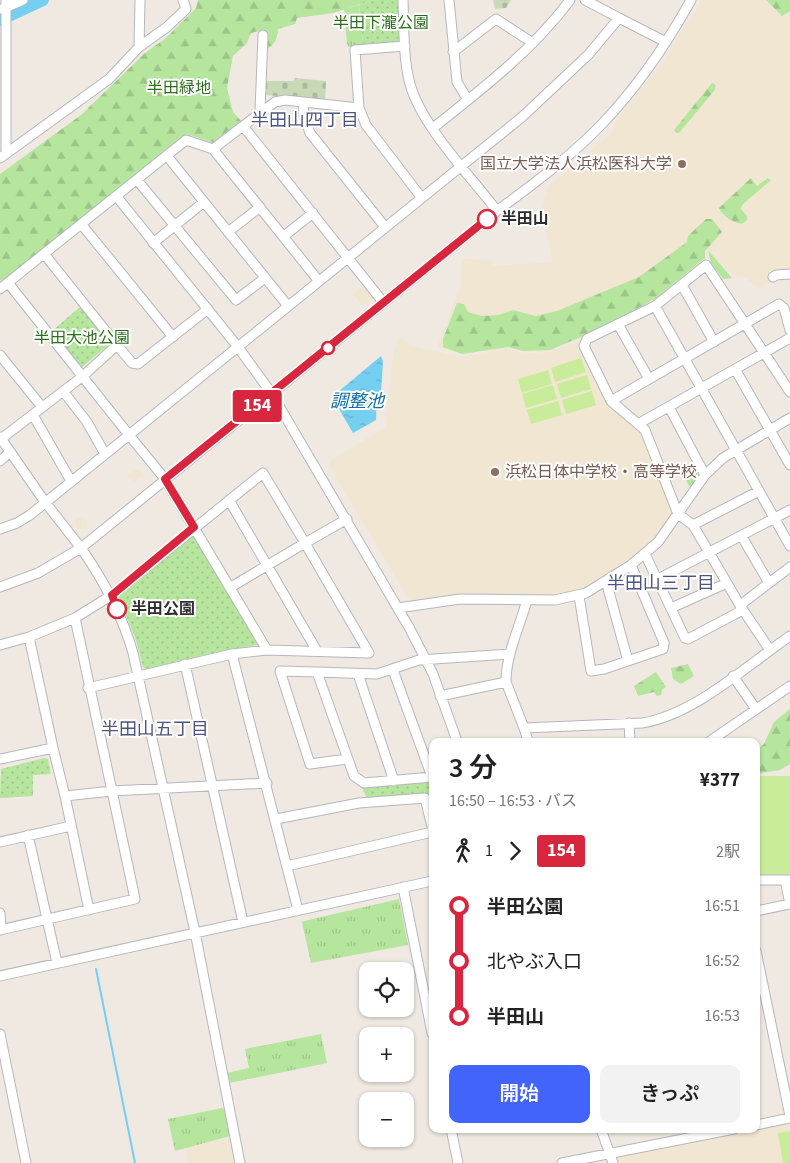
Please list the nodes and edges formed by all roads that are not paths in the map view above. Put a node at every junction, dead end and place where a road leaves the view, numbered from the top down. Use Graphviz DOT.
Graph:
graph roads {
  1 [pos="22,0"];
  2 [pos="140,0"];
  3 [pos="183,0"];
  4 [pos="403,0"];
  5 [pos="449,0"];
  6 [pos="570,0"];
  7 [pos="585,0"];
  8 [pos="690,1"];
  9 [pos="4,7"];
  10 [pos="619,18"];
  11 [pos="263,35"];
  12 [pos="666,42"];
  13 [pos="533,43"];
  14 [pos="406,46"];
  15 [pos="139,47"];
  16 [pos="453,52"];
  17 [pos="468,100"];
  18 [pos="303,102"];
  19 [pos="359,108"];
  20 [pos="260,111"];
  21 [pos="243,126"];
  22 [pos="433,128"];
  23 [pos="213,149"];
  24 [pos="3,156"];
  25 [pos="167,156"];
  26 [pos="462,165"];
  27 [pos="138,180"];
  28 [pos="117,197"];
  29 [pos="421,198"];
  30 [pos="204,202"];
  31 [pos="260,207"];
  32 [pos="497,210"];
  33 [pos="313,213"];
  34 [pos="82,225"];
  35 [pos="175,225"];
  36 [pos="385,227"];
  37 [pos="228,232"];
  38 [pos="284,236"];
  39 [pos="153,242"];
  40 [pos="45,255"];
  41 [pos="348,257"];
  42 [pos="790,274"];
  43 [pos="265,278"];
  44 [pos="773,278"];
  45 [pos="318,280"];
  46 [pos="9,284"];
  47 [pos="682,286"];
  48 [pos="0,289"];
  49 [pos="383,302"];
  50 [pos="288,306"];
  51 [pos="656,306"];
  52 [pos="208,309"];
  53 [pos="745,324"];
  54 [pos="619,326"];
  55 [pos="790,330"];
  56 [pos="173,338"];
  57 [pos="790,338"];
  58 [pos="714,342"];
  59 [pos="117,345"];
  60 [pos="238,347"];
  61 [pos="765,351"];
  62 [pos="0,355"];
  63 [pos="685,358"];
  64 [pos="735,369"];
  65 [pos="83,376"];
  66 [pos="649,379"];
  67 [pos="703,388"];
  68 [pos="63,391"];
  69 [pos="790,392"];
  70 [pos="272,394"];
  71 [pos="611,401"];
  72 [pos="669,406"];
  73 [pos="42,407"];
  74 [pos="33,415"];
  75 [pos="790,418"];
  76 [pos="638,424"];
  77 [pos="770,430"];
  78 [pos="129,434"];
  79 [pos="1,438"];
  80 [pos="736,450"];
  81 [pos="10,452"];
  82 [pos="105,454"];
  83 [pos="0,461"];
  84 [pos="790,465"];
  85 [pos="705,475"];
  86 [pos="165,479"];
  87 [pos="71,481"];
  88 [pos="759,491"];
  89 [pos="229,500"];
  90 [pos="45,502"];
  91 [pos="790,510"];
  92 [pos="678,514"];
  93 [pos="347,519"];
  94 [pos="775,519"];
  95 [pos="693,525"];
  96 [pos="194,527"];
  97 [pos="0,529"];
  98 [pos="742,537"];
  99 [pos="305,543"];
  100 [pos="790,546"];
  101 [pos="81,548"];
  102 [pos="645,554"];
  103 [pos="710,554"];
  104 [pos="631,565"];
  105 [pos="268,566"];
  106 [pos="790,567"];
  107 [pos="658,580"];
  108 [pos="606,581"];
  109 [pos="727,583"];
  110 [pos="769,583"];
  111 [pos="0,587"];
  112 [pos="231,587"];
  113 [pos="112,595"];
  114 [pos="579,596"];
  115 [pos="528,600"];
  116 [pos="741,607"];
  117 [pos="398,608"];
  118 [pos="672,608"];
  119 [pos="75,618"];
  120 [pos="790,636"];
  121 [pos="29,637"];
  122 [pos="0,645"];
  123 [pos="267,650"];
  124 [pos="770,650"];
  125 [pos="317,651"];
  126 [pos="232,654"];
  127 [pos="510,654"];
  128 [pos="426,659"];
  129 [pos="628,661"];
  130 [pos="185,664"];
  131 [pos="393,670"];
  132 [pos="318,672"];
  133 [pos="358,674"];
  134 [pos="138,675"];
  135 [pos="733,676"];
  136 [pos="506,682"];
  137 [pos="790,686"];
  138 [pos="88,688"];
  139 [pos="440,696"];
  140 [pos="756,710"];
  141 [pos="629,723"];
  142 [pos="524,728"];
  143 [pos="456,738"];
  144 [pos="527,738"];
  145 [pos="630,738"];
  146 [pos="714,738"];
  147 [pos="53,748"];
  148 [pos="0,759"];
  149 [pos="347,759"];
  150 [pos="429,769"];
  151 [pos="429,777"];
  152 [pos="394,781"];
  153 [pos="267,783"];
  154 [pos="214,787"];
  155 [pos="163,790"];
  156 [pos="112,791"];
  157 [pos="65,796"];
  158 [pos="429,815"];
  159 [pos="276,819"];
  160 [pos="71,826"];
  161 [pos="429,833"];
  162 [pos="28,835"];
  163 [pos="0,842"];
  164 [pos="287,866"];
  165 [pos="760,880"];
  166 [pos="788,880"];
  167 [pos="429,882"];
  168 [pos="403,888"];
  169 [pos="89,910"];
  170 [pos="298,910"];
  171 [pos="760,911"];
  172 [pos="0,913"];
  173 [pos="47,920"];
  174 [pos="243,922"];
  175 [pos="1,930"];
  176 [pos="195,932"];
  177 [pos="57,963"];
  178 [pos="0,976"];
  179 [pos="760,992"];
  180 [pos="429,1018"];
  181 [pos="0,1034"];
  182 [pos="790,1117"];
  183 [pos="760,1123"];
  184 [pos="451,1133"];
  185 [pos="602,1133"];
  186 [pos="713,1133"];
  187 [pos="609,1153"];
  188 [pos="26,1163"];
  189 [pos="240,1163"];
  190 [pos="458,1163"];
  191 [pos="562,1163"];
  192 [pos="613,1163"];
  1 -- 9 [label="street"];
  2 -- 15 [label="street"];
  3 -- 15 [label="street"];
  4 -- 14 [label="street"];
  5 -- 16 [label="street"];
  6 -- 13 [label="street"];
  7 -- 10 [label="street"];
  8 -- 12 [label="street"];
  9 -- 24 [label="street"];
  10 -- 12 [label="street"];
  10 -- 26 [label="street"];
  11 -- 20 [label="street"];
  12 -- 32 [label="street"];
  13 -- 16 [label="street"];
  13 -- 17 [label="street"];
  14 -- 19 [label="street"];
  14 -- 22 [label="street"];
  15 -- 24 [label="street"];
  16 -- 17 [label="street"];
  17 -- 22 [label="street"];
  18 -- 19 [label="street"];
  18 -- 20 [label="street"];
  18 -- 36 [label="street"];
  19 -- 29 [label="street"];
  20 -- 21 [label="street"];
  21 -- 23 [label="street"];
  21 -- 33 [label="street"];
  22 -- 26 [label="street"];
  23 -- 25 [label="street"];
  23 -- 31 [label="street"];
  25 -- 27 [label="street"];
  25 -- 30 [label="street"];
  26 -- 29 [label="street"];
  26 -- 32 [label="street"];
  27 -- 28 [label="street"];
  27 -- 35 [label="street"];
  28 -- 34 [label="street"];
  28 -- 39 [label="street"];
  29 -- 36 [label="street"];
  30 -- 35 [label="street"];
  30 -- 37 [label="street"];
  31 -- 37 [label="street"];
  31 -- 38 [label="street"];
  32 -- 49 [label="street"];
  33 -- 38 [label="street"];
  33 -- 41 [label="street"];
  34 -- 40 [label="street"];
  34 -- 56 [label="street"];
  35 -- 39 [label="street"];
  35 -- 43 [label="street"];
  36 -- 41 [label="street"];
  37 -- 43 [label="street"];
  38 -- 45 [label="street"];
  39 -- 52 [label="street"];
  40 -- 46 [label="street"];
  40 -- 59 [label="street"];
  41 -- 45 [label="street"];
  41 -- 49 [label="street"];
  42 -- 44 [label="street"];
  43 -- 50 [label="street"];
  45 -- 50 [label="street"];
  46 -- 48 [label="street"];
  46 -- 65 [label="street"];
  47 -- 51 [label="street"];
  47 -- 53 [label="street"];
  47 -- 58 [label="street"];
  49 -- 70 [label="street"];
  50 -- 60 [label="street"];
  51 -- 54 [label="street"];
  51 -- 63 [label="street"];
  52 -- 56 [label="street"];
  52 -- 60 [label="street"];
  53 -- 55 [label="street"];
  53 -- 58 [label="street"];
  53 -- 61 [label="street"];
  54 -- 66 [label="street"];
  54 -- 71 [label="street"];
  56 -- 59 [label="street"];
  57 -- 61 [label="street"];
  58 -- 63 [label="street"];
  59 -- 65 [label="street"];
  60 -- 70 [label="street"];
  60 -- 78 [label="street"];
  61 -- 64 [label="street"];
  61 -- 69 [label="street"];
  62 -- 73 [label="street"];
  63 -- 66 [label="street"];
  63 -- 67 [label="street"];
  64 -- 67 [label="street"];
  64 -- 77 [label="street"];
  65 -- 68 [label="street"];
  65 -- 78 [label="street"];
  66 -- 71 [label="street"];
  67 -- 72 [label="street"];
  67 -- 80 [label="street"];
  68 -- 73 [label="street"];
  68 -- 82 [label="street"];
  70 -- 86 [label="street"];
  70 -- 93 [label="street"];
  71 -- 76 [label="street"];
  72 -- 76 [label="street"];
  72 -- 85 [label="street"];
  73 -- 74 [label="street"];
  74 -- 79 [label="street"];
  74 -- 87 [label="street"];
  75 -- 77 [label="street"];
  76 -- 92 [label="street"];
  77 -- 80 [label="street"];
  77 -- 84 [label="street"];
  78 -- 82 [label="street"];
  78 -- 86 [label="street"];
  79 -- 81 [label="street"];
  80 -- 85 [label="street"];
  80 -- 88 [label="street"];
  81 -- 83 [label="street"];
  81 -- 90 [label="street"];
  82 -- 87 [label="street"];
  85 -- 92 [label="street"];
  86 -- 96 [label="street"];
  86 -- 101 [label="street"];
  87 -- 90 [label="street"];
  88 -- 94 [label="street"];
  88 -- 95 [label="street"];
  89 -- 96 [label="street"];
  89 -- 99 [label="street"];
  89 -- 105 [label="street"];
  90 -- 97 [label="street"];
  90 -- 101 [label="street"];
  91 -- 94 [label="street"];
  92 -- 95 [label="street"];
  92 -- 102 [label="street"];
  93 -- 99 [label="street"];
  93 -- 117 [label="street"];
  94 -- 98 [label="street"];
  94 -- 100 [label="street"];
  95 -- 103 [label="street"];
  96 -- 112 [label="street"];
  96 -- 113 [label="street"];
  98 -- 103 [label="street"];
  98 -- 110 [label="street"];
  99 -- 105 [label="street"];
  99 -- 125 [label="street"];
  101 -- 111 [label="street"];
  101 -- 113 [label="street"];
  102 -- 104 [label="street"];
  102 -- 107 [label="street"];
  103 -- 107 [label="street"];
  103 -- 109 [label="street"];
  104 -- 108 [label="street"];
  104 -- 129 [label="street"];
  105 -- 112 [label="street"];
  105 -- 125 [label="street"];
  106 -- 110 [label="street"];
  107 -- 118 [label="street"];
  108 -- 114 [label="street"];
  108 -- 129 [label="street"];
  109 -- 116 [label="street"];
  109 -- 118 [label="street"];
  110 -- 116 [label="street"];
  112 -- 123 [label="street"];
  113 -- 119 [label="street"];
  113 -- 134 [label="street"];
  114 -- 115 [label="street"];
  114 -- 129 [label="street"];
  115 -- 117 [label="street"];
  115 -- 127 [label="street"];
  116 -- 118 [label="street"];
  116 -- 124 [label="street"];
  117 -- 128 [label="street"];
  119 -- 121 [label="street"];
  119 -- 138 [label="street"];
  120 -- 124 [label="street"];
  121 -- 122 [label="street"];
  121 -- 147 [label="street"];
  123 -- 125 [label="street"];
  123 -- 126 [label="street"];
  124 -- 135 [label="street"];
  126 -- 130 [label="street"];
  126 -- 153 [label="street"];
  127 -- 128 [label="street"];
  127 -- 136 [label="street"];
  128 -- 131 [label="street"];
  128 -- 139 [label="street"];
  130 -- 134 [label="street"];
  130 -- 154 [label="street"];
  131 -- 133 [label="street"];
  131 -- 150 [label="street"];
  132 -- 133 [label="street"];
  132 -- 149 [label="street"];
  132 -- 149 [label="street"];
  133 -- 152 [label="street"];
  134 -- 138 [label="street"];
  134 -- 155 [label="street"];
  135 -- 140 [label="street"];
  135 -- 141 [label="street"];
  136 -- 139 [label="street"];
  136 -- 142 [label="street"];
  137 -- 140 [label="street"];
  138 -- 156 [label="street"];
  139 -- 143 [label="street"];
  140 -- 146 [label="street"];
  141 -- 142 [label="street"];
  141 -- 145 [label="street"];
  142 -- 144 [label="street"];
  147 -- 148 [label="street"];
  147 -- 157 [label="street"];
  149 -- 152 [label="street"];
  151 -- 152 [label="street"];
  153 -- 154 [label="street"];
  153 -- 159 [label="street"];
  154 -- 155 [label="street"];
  154 -- 174 [label="street"];
  155 -- 156 [label="street"];
  155 -- 176 [label="street"];
  156 -- 157 [label="street"];
  156 -- 169 [label="street"];
  157 -- 160 [label="street"];
  158 -- 159 [label="street"];
  159 -- 164 [label="street"];
  160 -- 162 [label="street"];
  160 -- 169 [label="street"];
  161 -- 164 [label="street"];
  162 -- 163 [label="street"];
  162 -- 173 [label="street"];
  164 -- 170 [label="street"];
  165 -- 166 [label="street"];
  166 -- 171 [label="street"];
  167 -- 168 [label="street"];
  168 -- 170 [label="street"];
  168 -- 180 [label="street"];
  169 -- 173 [label="street"];
  170 -- 174 [label="street"];
  172 -- 175 [label="street"];
  173 -- 175 [label="street"];
  173 -- 177 [label="street"];
  174 -- 176 [label="street"];
  176 -- 177 [label="street"];
  176 -- 189 [label="street"];
  177 -- 178 [label="street"];
  179 -- 182 [label="street"];
  181 -- 188 [label="street"];
  182 -- 183 [label="street"];
  184 -- 190 [label="street"];
  185 -- 187 [label="street"];
  186 -- 187 [label="street"];
  187 -- 191 [label="street"];
  187 -- 192 [label="street"];
}
